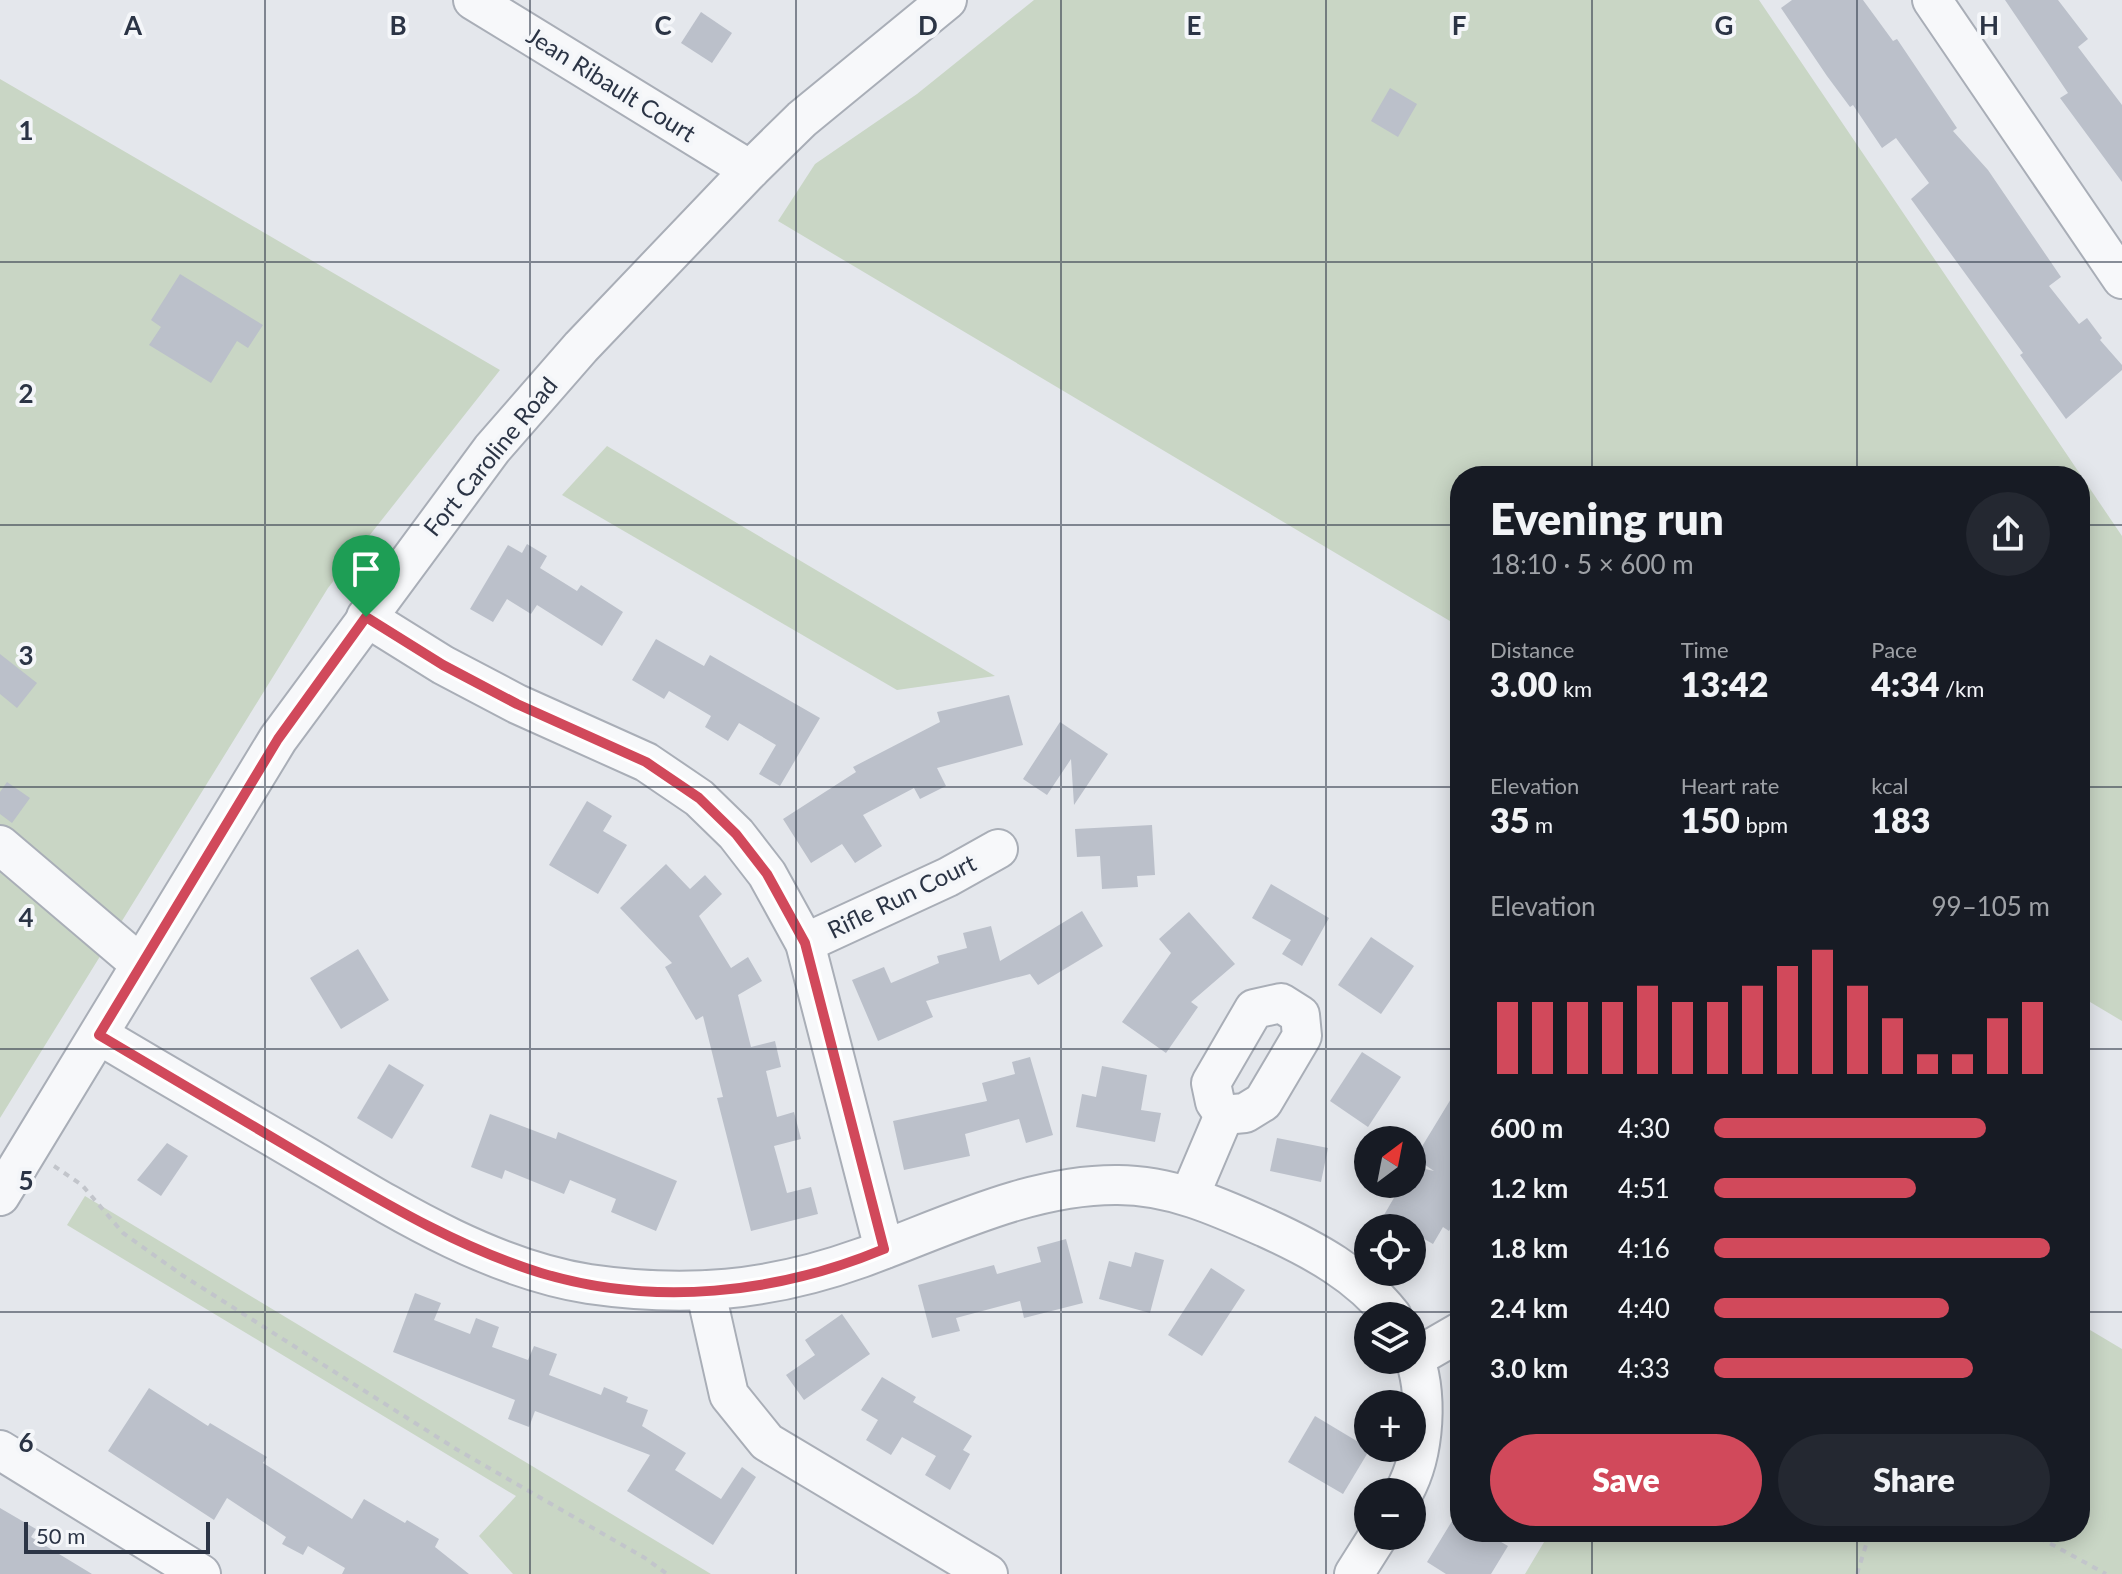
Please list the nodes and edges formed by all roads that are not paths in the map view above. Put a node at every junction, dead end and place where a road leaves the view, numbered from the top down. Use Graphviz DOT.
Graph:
graph roads {
  1 [pos="473,0"];
  2 [pos="947,0"];
  3 [pos="1932,0"];
  4 [pos="750,170"];
  5 [pos="2122,279"];
  6 [pos="366,617"];
  7 [pos="0,845"];
  8 [pos="998,849"];
  9 [pos="805,943"];
  10 [pos="140,964"];
  11 [pos="99,1035"];
  12 [pos="1224,1115"];
  13 [pos="1190,1195"];
  14 [pos="0,1196"];
  15 [pos="884,1249"];
  16 [pos="706,1293"];
  17 [pos="1381,1302"];
  18 [pos="1450,1337"];
  19 [pos="1426,1349"];
  20 [pos="1418,1374"];
  21 [pos="0,1450"];
  22 [pos="1412,1478"];
  23 [pos="1369,1550"];
  24 [pos="201,1574"];
  25 [pos="988,1574"];
  26 [pos="1354,1574"];
  1 -- 4 [label="street, Jean Ribault Court"];
  2 -- 4 [label="street, Fort Caroline Road"];
  3 -- 5 [label="street"];
  4 -- 6 [label="street, Fort Caroline Road"];
  6 -- 9 [label="street"];
  6 -- 10 [label="street, Fort Caroline Road"];
  7 -- 10 [label="street"];
  8 -- 9 [label="street, Rifle Run Court"];
  9 -- 15 [label="street"];
  10 -- 11 [label="street, Fort Caroline Road"];
  11 -- 14 [label="street, Fort Caroline Road"];
  11 -- 16 [label="street"];
  12 -- 13 [label="street"];
  13 -- 15 [label="street"];
  13 -- 17 [label="street"];
  15 -- 16 [label="street"];
  16 -- 25 [label="street"];
  18 -- 19 [label="street"];
  20 -- 22 [label="street"];
  21 -- 24 [label="street"];
  23 -- 26 [label="street"];
}
